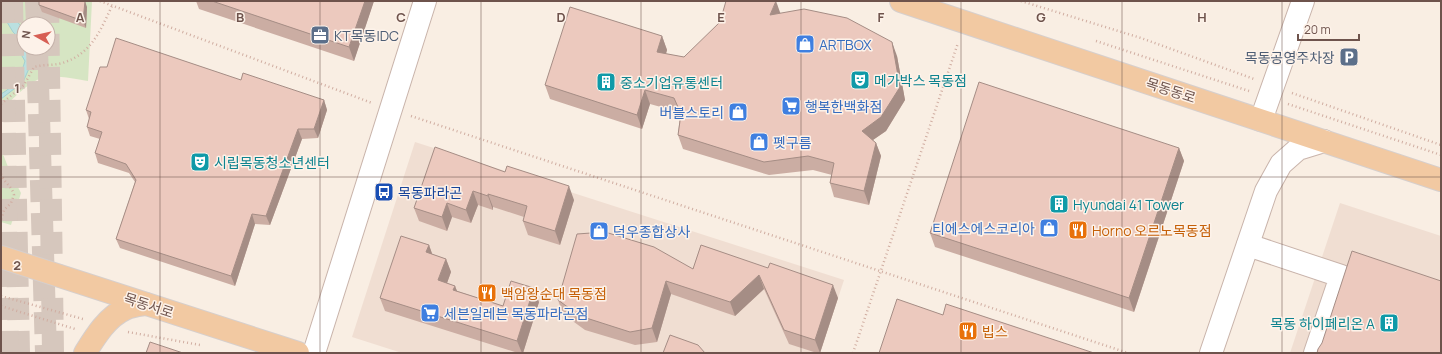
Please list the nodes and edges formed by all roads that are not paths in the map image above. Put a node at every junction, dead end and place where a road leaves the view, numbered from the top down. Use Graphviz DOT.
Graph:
graph roads {
  1 [pos="425,1"];
  2 [pos="901,1"];
  3 [pos="1303,1"];
  4 [pos="1261,120"];
  5 [pos="1324,141"];
  6 [pos="1441,180"];
  7 [pos="1248,245"];
  8 [pos="1,257"];
  9 [pos="146,304"];
  10 [pos="85,353"];
  11 [pos="298,353"];
  12 [pos="314,353"];
  13 [pos="1211,353"];
  14 [pos="1315,353"];
  1 -- 12 [label="street"];
  2 -- 4 [label="main road, 목동동로"];
  3 -- 4 [label="street"];
  4 -- 5 [label="main road, 목동동로"];
  5 -- 6 [label="main road, 목동동로"];
  5 -- 7 [label="street"];
  7 -- 13 [label="street"];
  7 -- 14 [label="street"];
  8 -- 9 [label="main road, 목동서로"];
  9 -- 10 [label="main road"];
  9 -- 11 [label="main road, 목동서로"];
}
